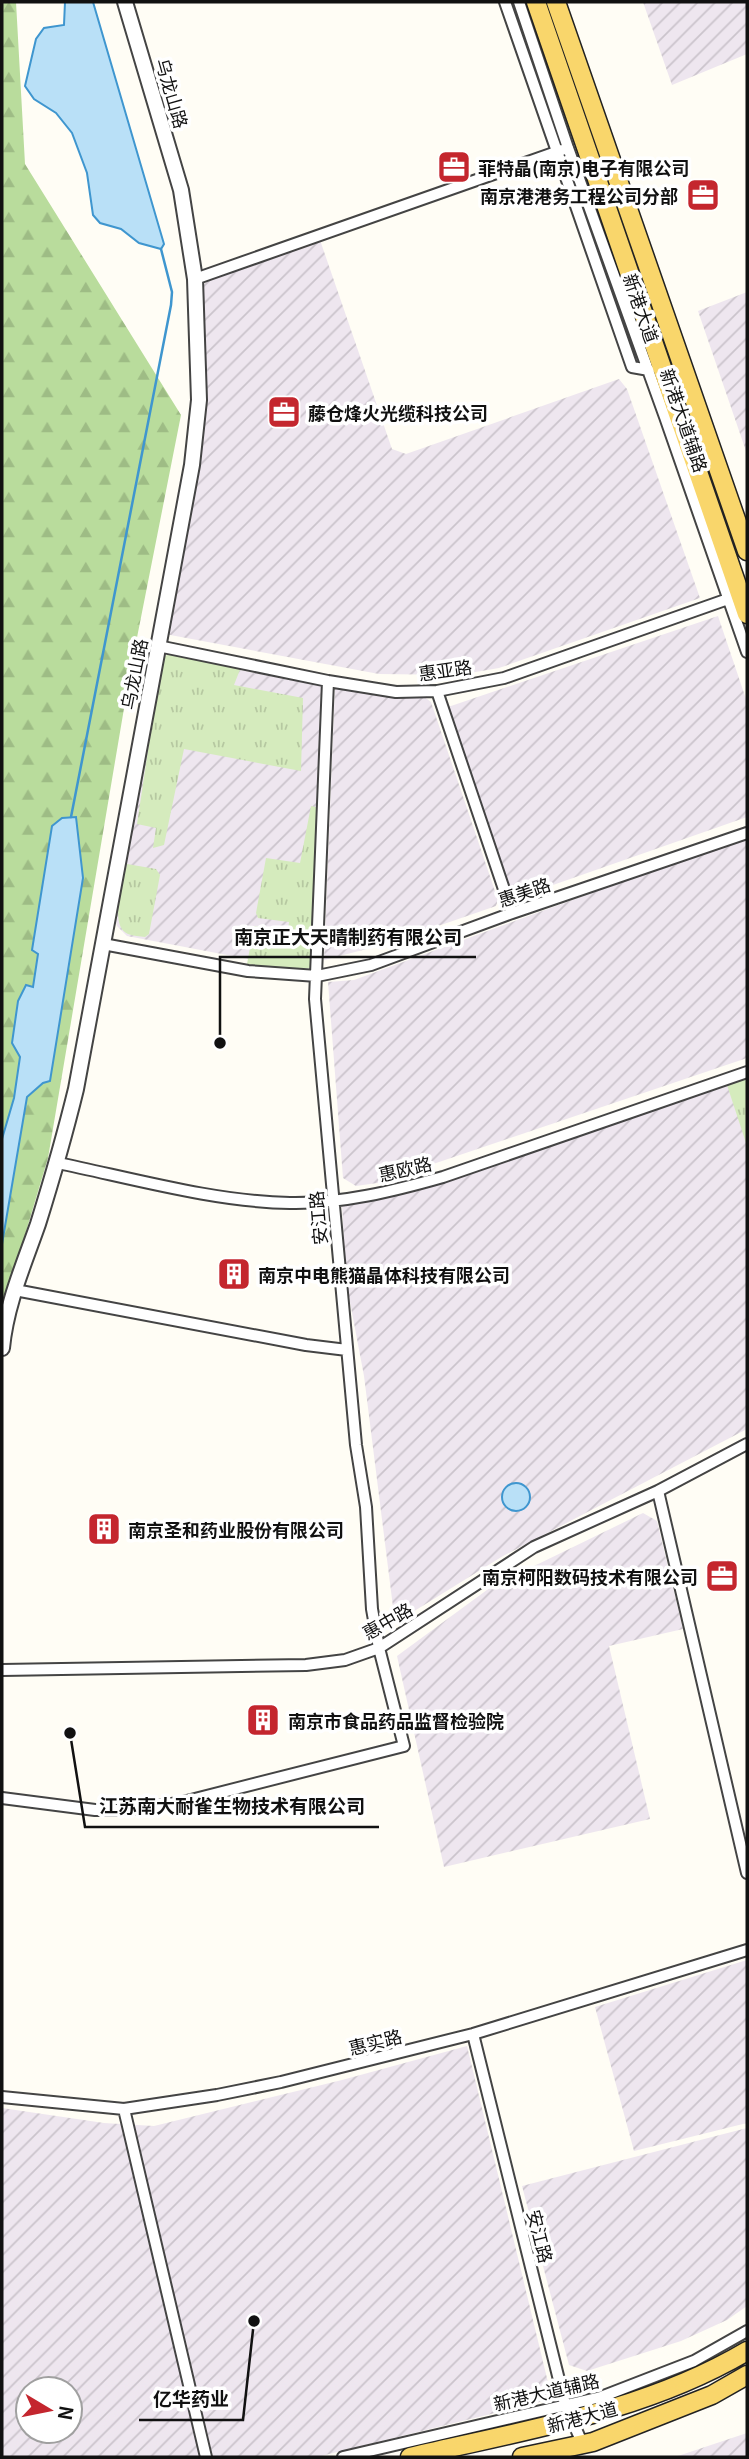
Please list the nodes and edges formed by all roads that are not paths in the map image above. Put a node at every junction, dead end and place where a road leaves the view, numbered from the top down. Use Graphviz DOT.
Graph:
graph roads {
  1 [pos="125,2"];
  2 [pos="505,2"];
  3 [pos="519,2"];
  4 [pos="536,2"];
  5 [pos="556,2"];
  6 [pos="563,150"];
  7 [pos="195,279"];
  8 [pos="747,551"];
  9 [pos="728,599"];
  10 [pos="747,614"];
  11 [pos="158,646"];
  12 [pos="747,652"];
  13 [pos="328,681"];
  14 [pos="437,691"];
  15 [pos="747,833"];
  16 [pos="512,913"];
  17 [pos="103,944"];
  18 [pos="317,976"];
  19 [pos="747,1072"];
  20 [pos="58,1163"];
  21 [pos="333,1201"];
  22 [pos="15,1290"];
  23 [pos="2,1348"];
  24 [pos="347,1350"];
  25 [pos="747,1444"];
  26 [pos="658,1491"];
  27 [pos="379,1648"];
  28 [pos="2,1670"];
  29 [pos="2,1798"];
  30 [pos="747,1873"];
  31 [pos="747,1950"];
  32 [pos="473,2034"];
  33 [pos="2,2097"];
  34 [pos="124,2109"];
  35 [pos="747,2331"];
  36 [pos="747,2351"];
  37 [pos="747,2375"];
  38 [pos="565,2404"];
  39 [pos="574,2420"];
  40 [pos="583,2445"];
  41 [pos="206,2457"];
  42 [pos="343,2457"];
  43 [pos="410,2457"];
  44 [pos="522,2457"];
  1 -- 7 [label="street, 乌龙山路"];
  2 -- 6 [label="street"];
  3 -- 6 [label="street"];
  4 -- 10 [label="main road, 新港大道"];
  5 -- 8 [label="main road, 新港大道"];
  6 -- 7 [label="street"];
  6 -- 9 [label="street, 新港大道辅路"];
  7 -- 11 [label="street, 乌龙山路"];
  9 -- 12 [label="street, 新港大道辅路"];
  9 -- 14 [label="street, 惠亚路"];
  11 -- 13 [label="street, 惠亚路"];
  11 -- 17 [label="street, 乌龙山路"];
  13 -- 14 [label="street, 惠亚路"];
  13 -- 18 [label="street, 安江路"];
  14 -- 16 [label="street"];
  15 -- 16 [label="street, 惠美路"];
  16 -- 18 [label="street, 惠美路"];
  17 -- 18 [label="street, 惠美路"];
  17 -- 20 [label="street, 乌龙山路"];
  18 -- 21 [label="street, 安江路"];
  19 -- 21 [label="street, 惠欧路"];
  20 -- 21 [label="street, 惠欧路"];
  20 -- 22 [label="street, 乌龙山路"];
  21 -- 24 [label="street, 安江路"];
  22 -- 23 [label="street, 乌龙山路"];
  22 -- 24 [label="street"];
  24 -- 27 [label="street, 安江路"];
  25 -- 26 [label="street, 惠中路"];
  26 -- 27 [label="street, 惠中路"];
  26 -- 30 [label="street"];
  27 -- 28 [label="street, 惠中路"];
  27 -- 29 [label="street, 安江路"];
  31 -- 32 [label="street, 惠实路"];
  32 -- 34 [label="street, 惠实路"];
  32 -- 38 [label="street, 安江路"];
  33 -- 34 [label="street, 惠实路"];
  34 -- 41 [label="street"];
  35 -- 38 [label="street, 新港大道辅路"];
  36 -- 39 [label="main road, 新港大道"];
  37 -- 40 [label="main road, 新港大道"];
  38 -- 39 [label="street, 安江路"];
  38 -- 42 [label="street, 新港大道辅路"];
  39 -- 40 [label="street, 安江路"];
  39 -- 43 [label="main road, 新港大道"];
  40 -- 44 [label="main road, 新港大道"];
}
